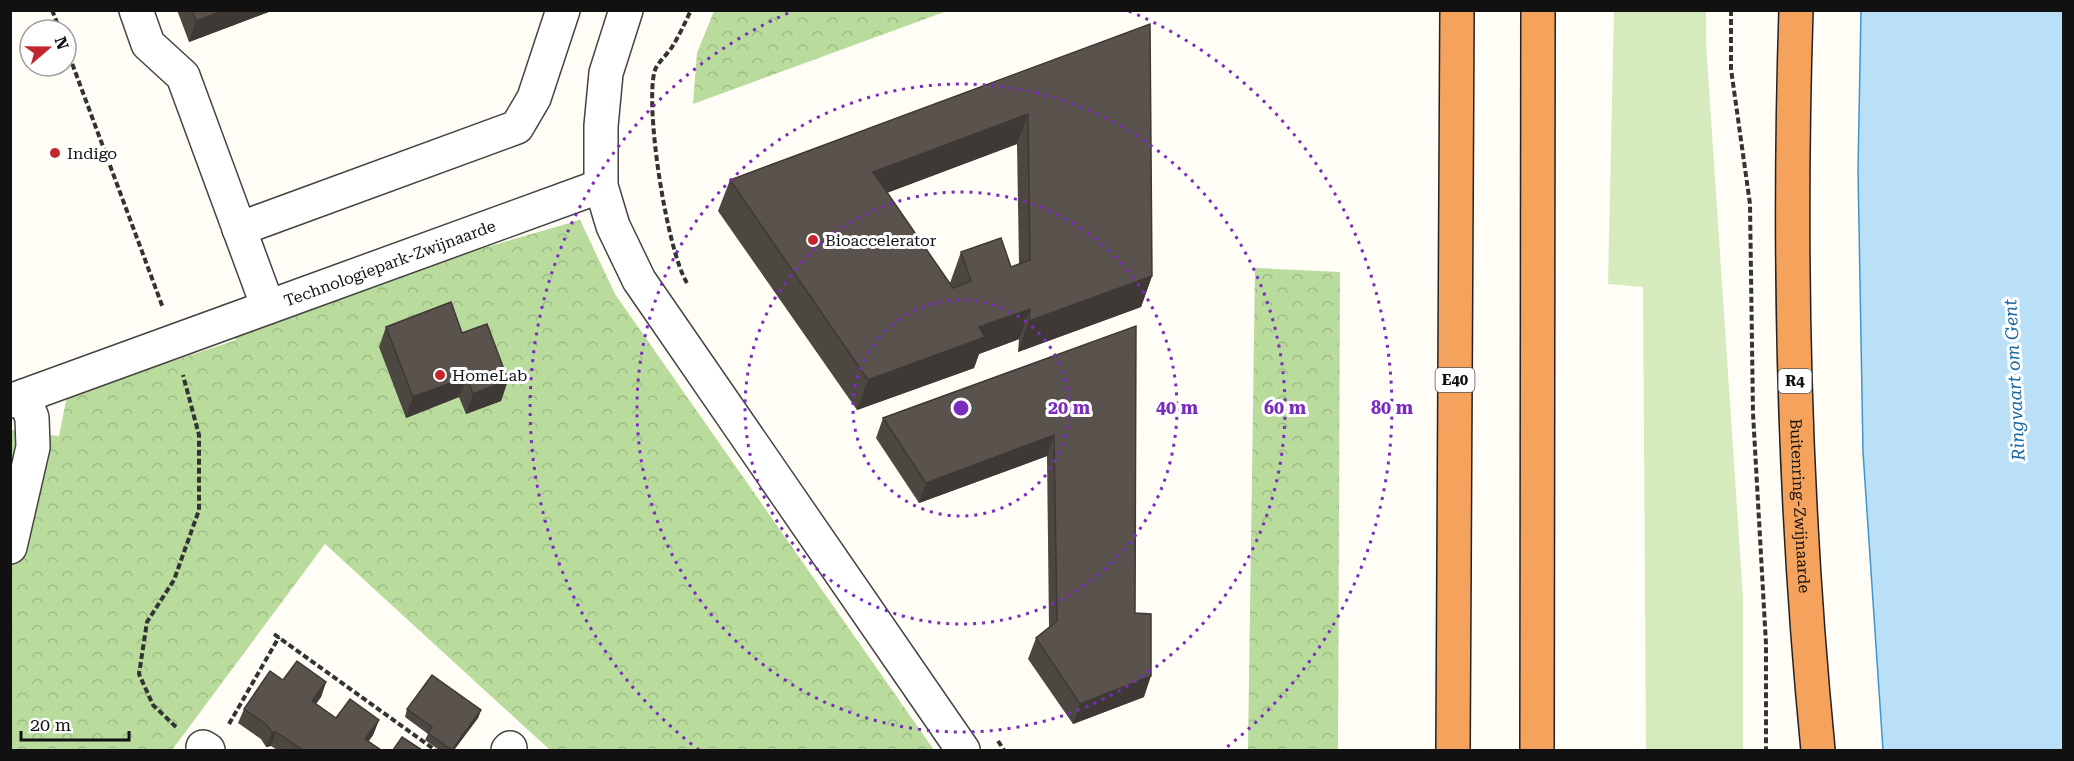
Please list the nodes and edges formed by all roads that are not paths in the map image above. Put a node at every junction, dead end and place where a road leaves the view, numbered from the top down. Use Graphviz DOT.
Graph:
graph roads {
  1 [pos="136,10"];
  2 [pos="563,10"];
  3 [pos="626,10"];
  4 [pos="1457,10"];
  5 [pos="1538,10"];
  6 [pos="1796,10"];
  7 [pos="601,186"];
  8 [pos="239,229"];
  9 [pos="268,307"];
  10 [pos="17,399"];
  11 [pos="10,547"];
  12 [pos="963,750"];
  13 [pos="1453,750"];
  14 [pos="1537,750"];
  15 [pos="1818,750"];
  1 -- 8 [label="street"];
  2 -- 8 [label="street"];
  3 -- 7 [label="street"];
  4 -- 13 [label="highway, E40"];
  5 -- 14 [label="highway"];
  6 -- 15 [label="highway, Buitenring-Zwijnaarde / R4"];
  7 -- 9 [label="street, Technologiepark-Zwijnaarde"];
  7 -- 12 [label="street"];
  8 -- 9 [label="street"];
  9 -- 10 [label="street, Technologiepark-Zwijnaarde"];
  10 -- 11 [label="street"];
}
